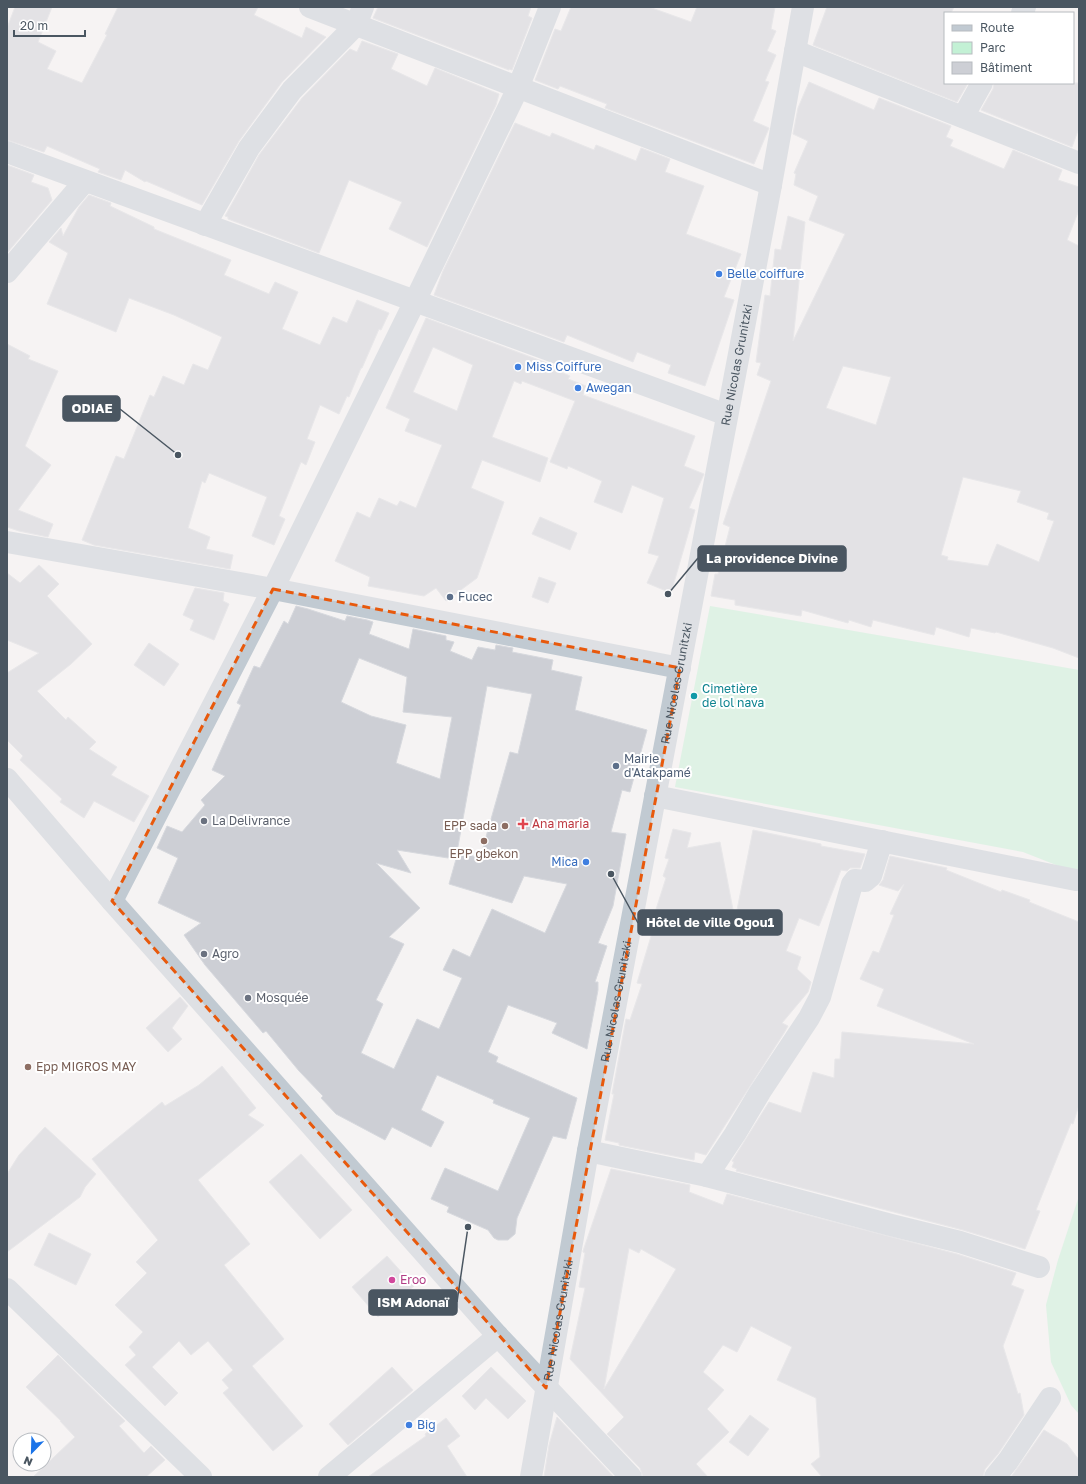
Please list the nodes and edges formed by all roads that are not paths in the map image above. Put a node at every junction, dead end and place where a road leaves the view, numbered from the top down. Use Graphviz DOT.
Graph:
graph roads {
  1 [pos="310,7"];
  2 [pos="550,7"];
  3 [pos="803,7"];
  4 [pos="360,16"];
  5 [pos="795,51"];
  6 [pos="981,84"];
  7 [pos="518,88"];
  8 [pos="962,117"];
  9 [pos="7,152"];
  10 [pos="1079,163"];
  11 [pos="85,181"];
  12 [pos="771,186"];
  13 [pos="205,224"];
  14 [pos="7,272"];
  15 [pos="415,301"];
  16 [pos="727,415"];
  17 [pos="7,542"];
  18 [pos="273,589"];
  19 [pos="680,668"];
  20 [pos="7,779"];
  21 [pos="655,796"];
  22 [pos="882,841"];
  23 [pos="1076,880"];
  24 [pos="112,901"];
  25 [pos="588,1151"];
  26 [pos="707,1176"];
  27 [pos="1039,1267"];
  28 [pos="7,1289"];
  29 [pos="498,1336"];
  30 [pos="546,1388"];
  31 [pos="1050,1398"];
  32 [pos="201,1477"];
  33 [pos="329,1477"];
  34 [pos="531,1477"];
  35 [pos="631,1477"];
  36 [pos="995,1477"];
  1 -- 4 [label="street"];
  2 -- 7 [label="street"];
  3 -- 5 [label="street, Rue Nicolas Grunitzki"];
  4 -- 7 [label="street"];
  4 -- 13 [label="street"];
  5 -- 8 [label="street"];
  5 -- 12 [label="street, Rue Nicolas Grunitzki"];
  6 -- 8 [label="street"];
  7 -- 12 [label="street"];
  7 -- 15 [label="street"];
  8 -- 10 [label="street"];
  9 -- 11 [label="street"];
  11 -- 13 [label="street"];
  11 -- 14 [label="street"];
  12 -- 16 [label="street, Rue Nicolas Grunitzki"];
  13 -- 15 [label="street"];
  15 -- 16 [label="street"];
  15 -- 18 [label="street"];
  16 -- 19 [label="street, Rue Nicolas Grunitzki"];
  17 -- 18 [label="street"];
  18 -- 19 [label="street"];
  18 -- 24 [label="street"];
  19 -- 21 [label="street, Rue Nicolas Grunitzki"];
  20 -- 24 [label="street"];
  21 -- 22 [label="street"];
  21 -- 25 [label="street, Rue Nicolas Grunitzki"];
  22 -- 23 [label="street"];
  22 -- 26 [label="street"];
  24 -- 29 [label="street"];
  25 -- 26 [label="street"];
  25 -- 30 [label="street, Rue Nicolas Grunitzki"];
  26 -- 27 [label="street"];
  28 -- 32 [label="street"];
  29 -- 30 [label="street"];
  29 -- 33 [label="street"];
  30 -- 34 [label="street, Rue Nicolas Grunitzki"];
  30 -- 35 [label="street"];
  31 -- 36 [label="street"];
}
